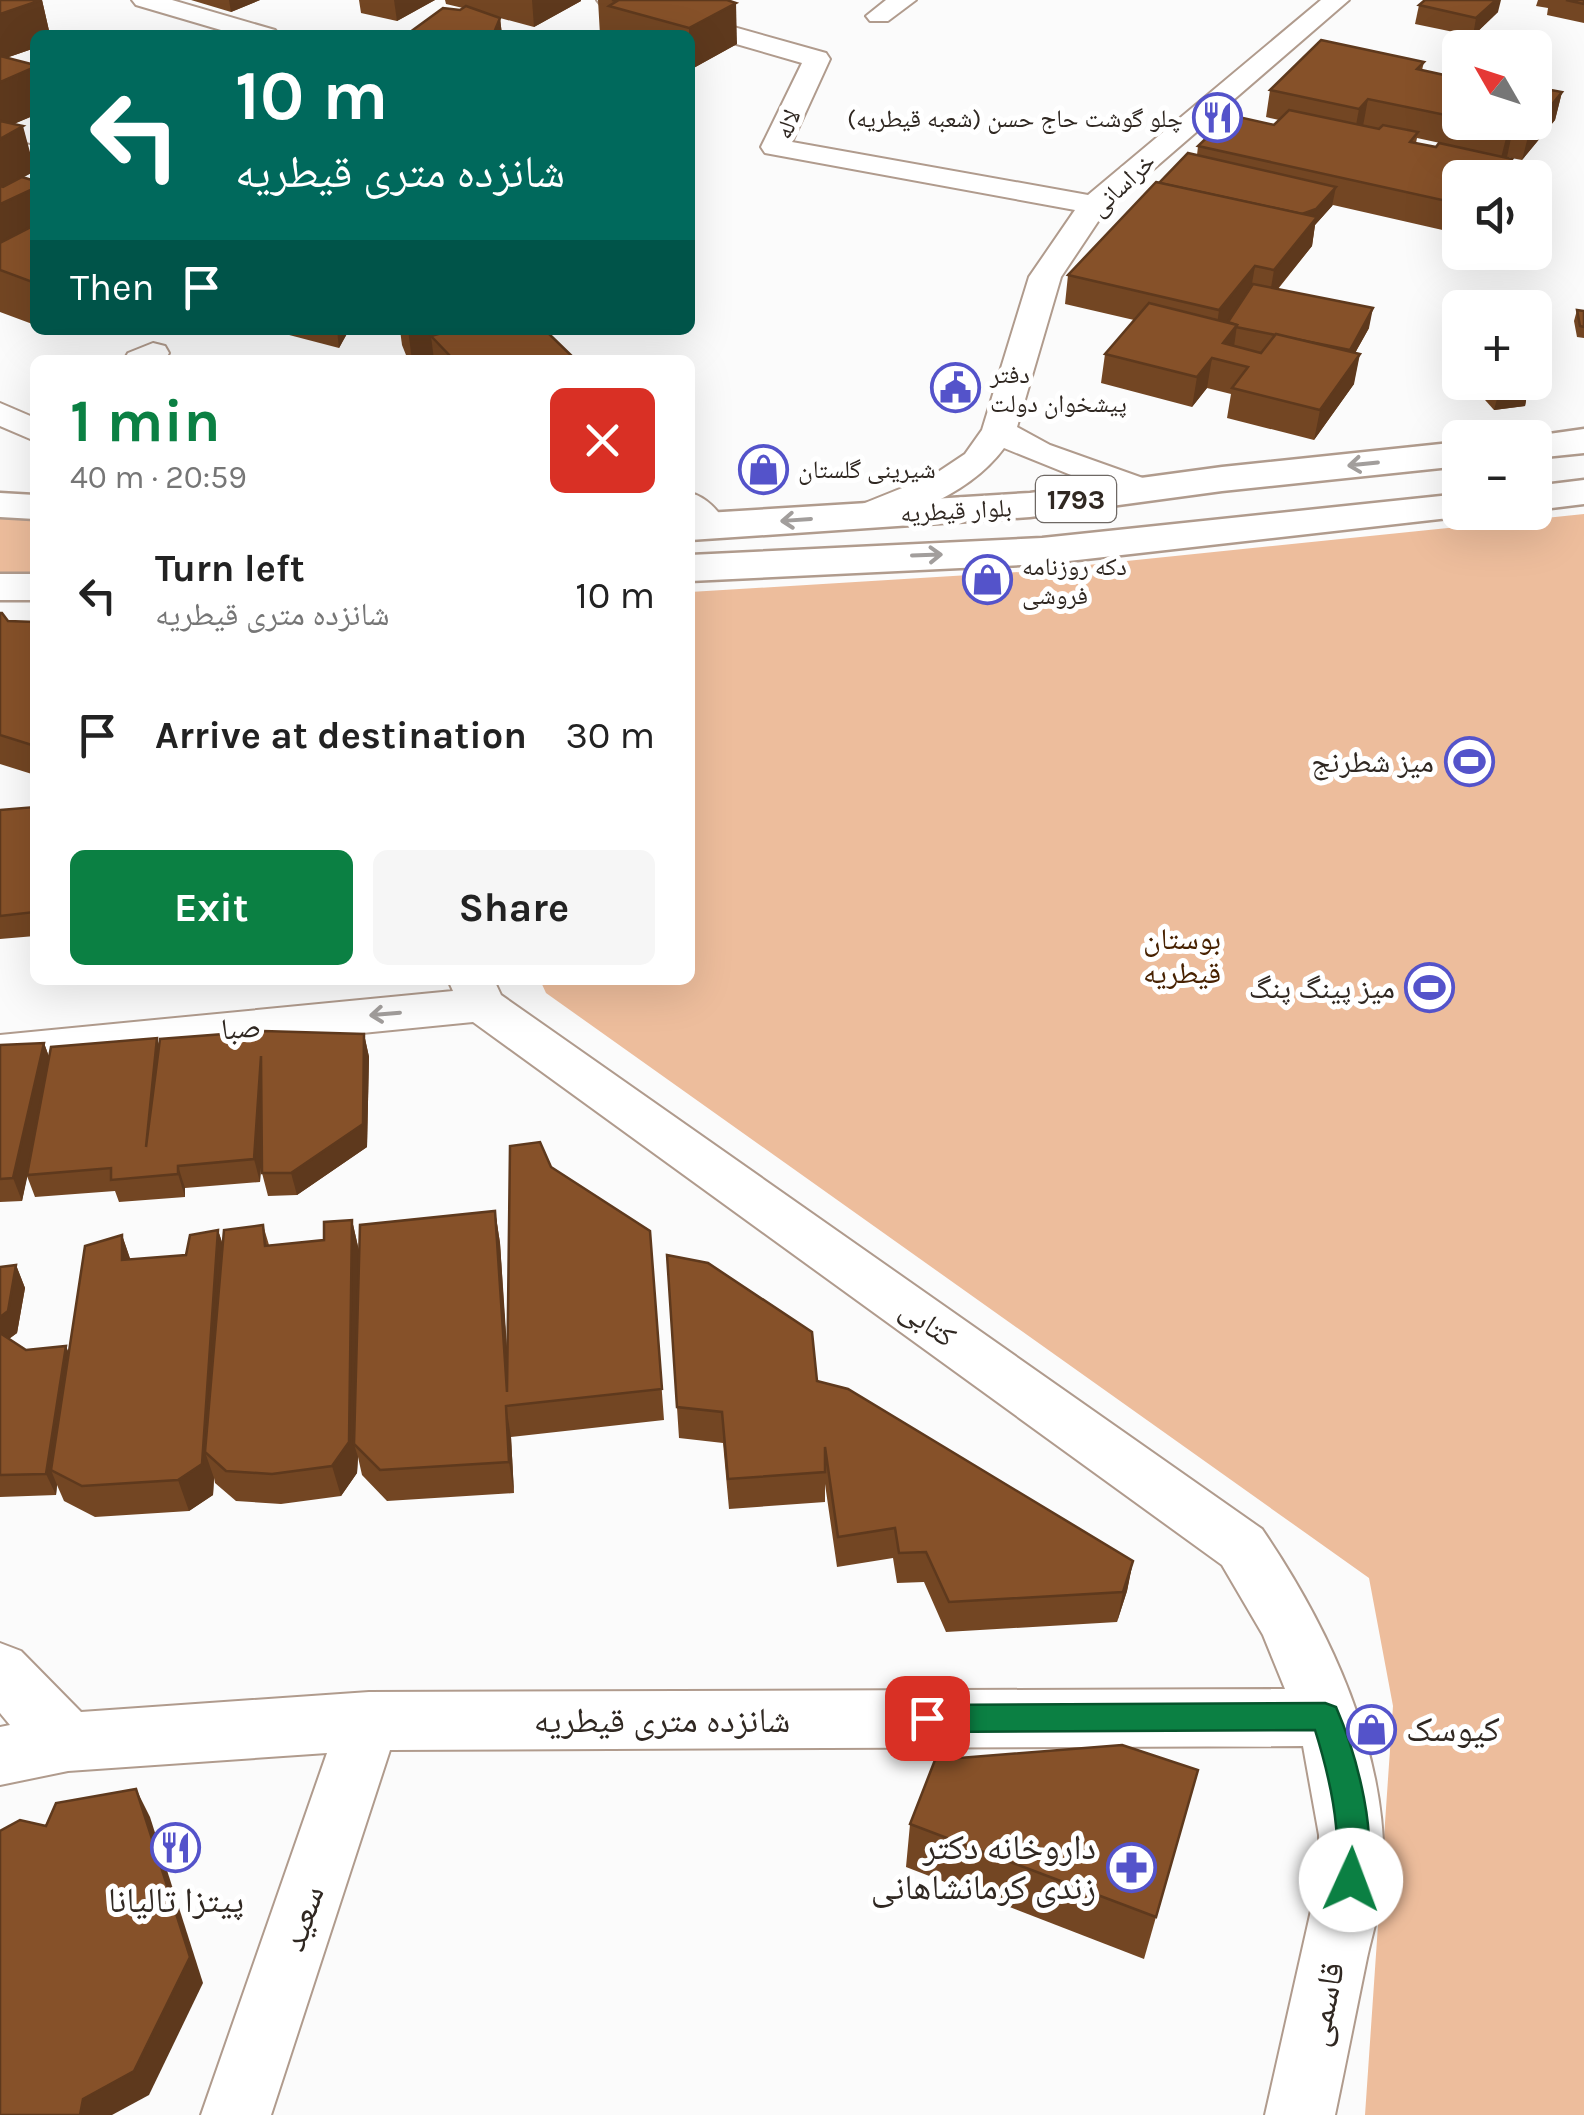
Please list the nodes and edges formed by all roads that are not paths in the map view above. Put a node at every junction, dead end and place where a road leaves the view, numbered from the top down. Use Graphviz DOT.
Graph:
graph roads {
  1 [pos="144,0"];
  2 [pos="610,0"];
  3 [pos="903,0"];
  4 [pos="1336,0"];
  5 [pos="879,16"];
  6 [pos="249,30"];
  7 [pos="0,147"];
  8 [pos="30,154"];
  9 [pos="1094,204"];
  10 [pos="999,431"];
  11 [pos="1584,441"];
  12 [pos="1552,444"];
  13 [pos="1442,456"];
  14 [pos="1222,479"];
  15 [pos="1141,490"];
  16 [pos="1584,492"];
  17 [pos="1552,496"];
  18 [pos="1030,505"];
  19 [pos="1442,508"];
  20 [pos="868,515"];
  21 [pos="697,518"];
  22 [pos="1254,529"];
  23 [pos="1042,551"];
  24 [pos="695,568"];
  25 [pos="476,992"];
  26 [pos="0,1052"];
  27 [pos="0,1671"];
  28 [pos="1325,1716"];
  29 [pos="369,1722"];
  30 [pos="68,1742"];
  31 [pos="0,1756"];
  32 [pos="236,2115"];
  33 [pos="1300,2115"];
  1 -- 6 [label="street"];
  2 -- 9 [label="street, لاله"];
  3 -- 5 [label="street"];
  4 -- 9 [label="street, خراسانی"];
  7 -- 8 [label="street"];
  9 -- 10 [label="street, خراسانی"];
  10 -- 15 [label="street"];
  10 -- 20 [label="street, خراسانی"];
  11 -- 12 [label="main road"];
  13 -- 14 [label="main road, بلوار قیطریه / 1793, one-way"];
  14 -- 15 [label="main road, بلوار قیطریه / 1793"];
  14 -- 22 [label="main road"];
  15 -- 18 [label="main road, بلوار قیطریه / 1793"];
  16 -- 17 [label="main road"];
  18 -- 20 [label="main road, بلوار قیطریه / 1793"];
  18 -- 23 [label="main road"];
  19 -- 22 [label="main road, بلوار قیطریه / 1793"];
  20 -- 21 [label="main road, بلوار قیطریه / 1793, one-way"];
  22 -- 23 [label="main road, بلوار قیطریه / 1793"];
  24 -- 23 [label="main road, بلوار قیطریه / 1793, one-way"];
  25 -- 26 [label="street, صبا, one-way"];
  25 -- 28 [label="street, کتابی"];
  27 -- 30 [label="street"];
  28 -- 29 [label="street, شانزده متری قیطریه"];
  28 -- 33 [label="street, قاسمی"];
  29 -- 30 [label="street, شانزده متری قیطریه"];
  29 -- 32 [label="street, سعید"];
  30 -- 31 [label="street, شانزده متری قیطریه"];
}
